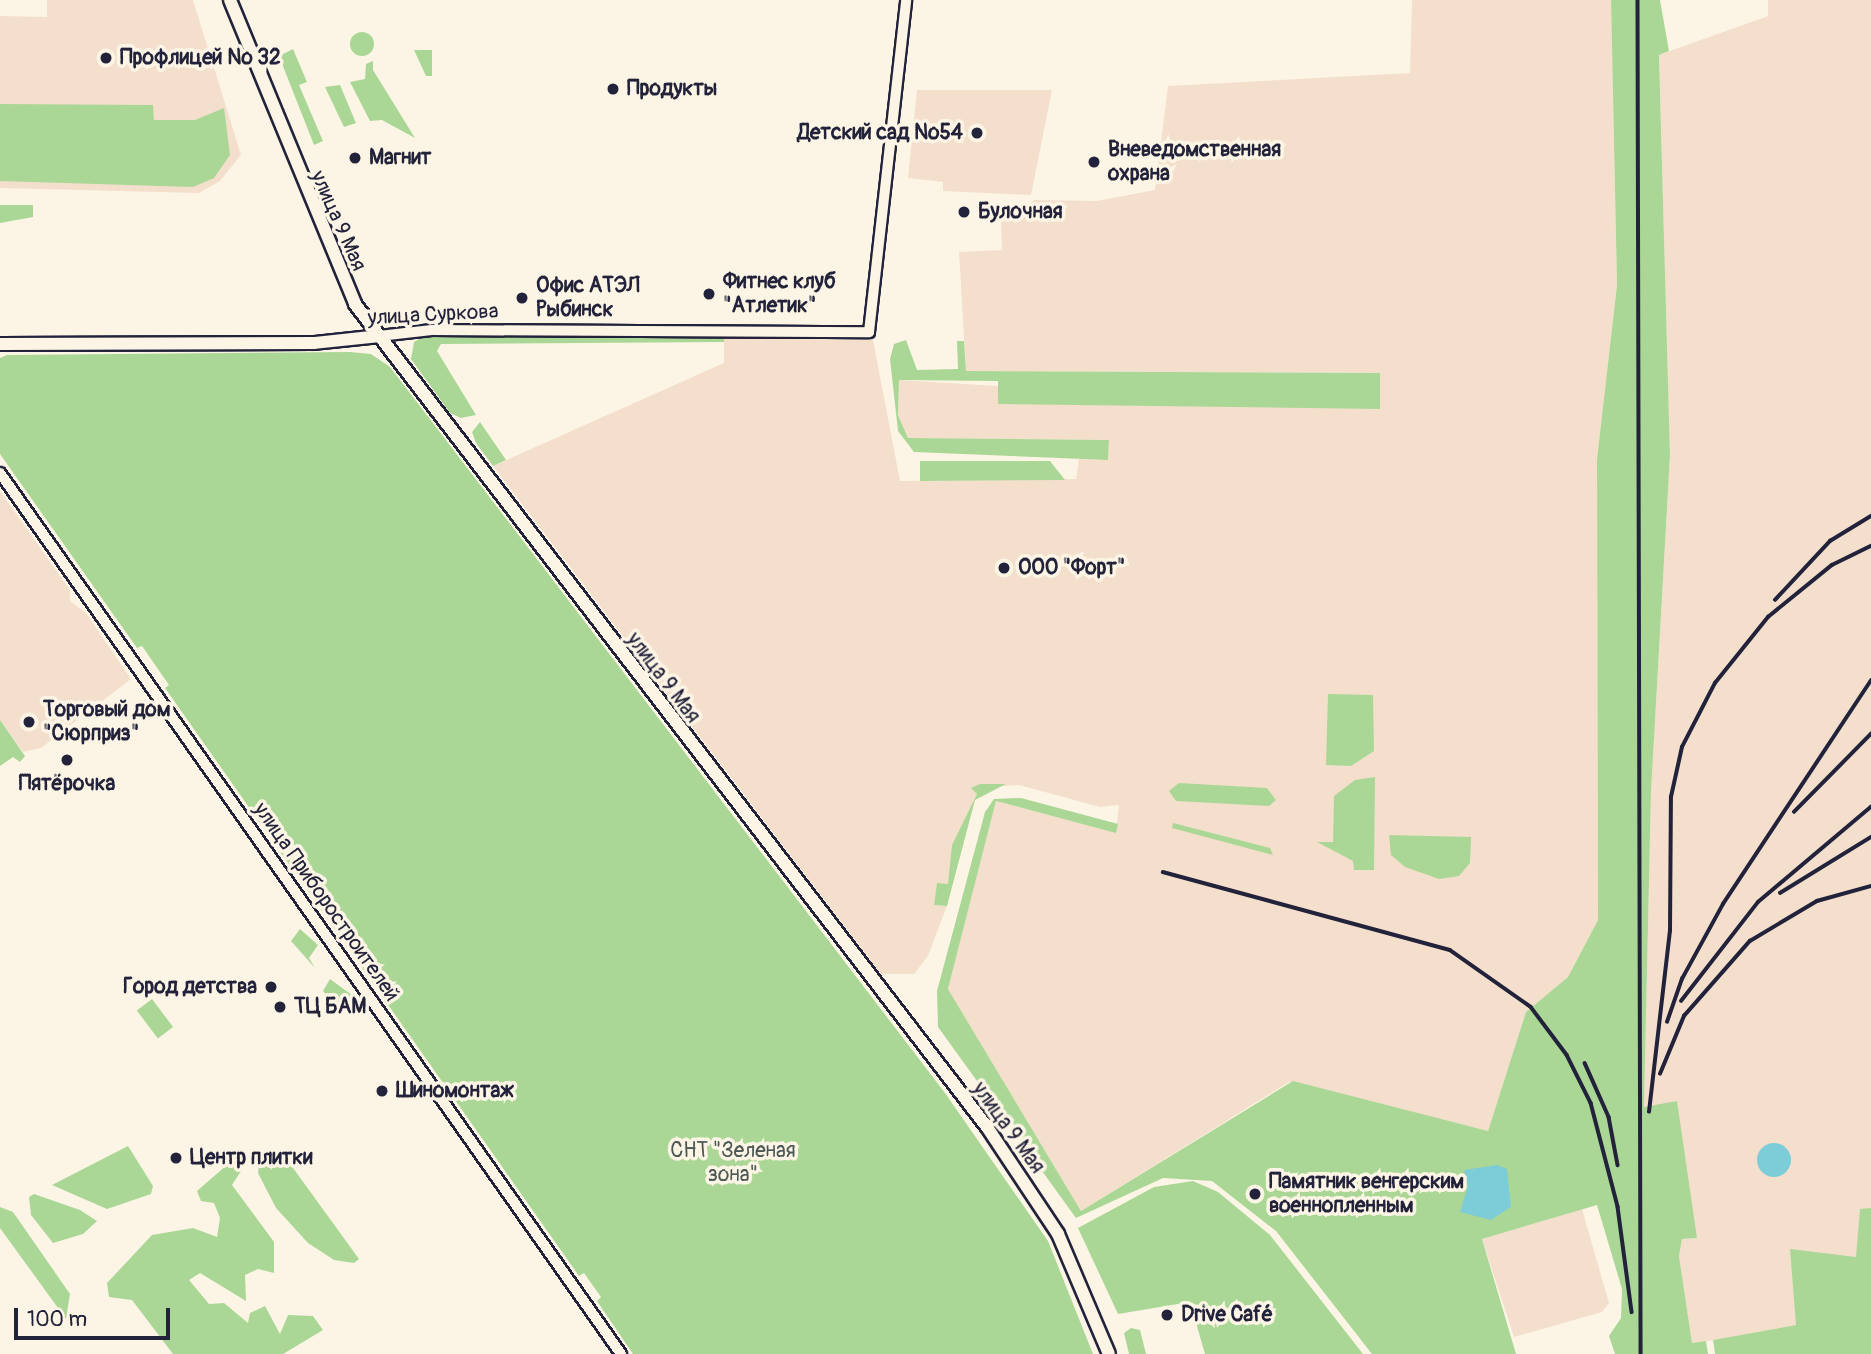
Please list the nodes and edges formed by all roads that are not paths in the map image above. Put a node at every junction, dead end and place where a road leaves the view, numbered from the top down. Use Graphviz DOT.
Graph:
graph roads {
  1 [pos="230,0"];
  2 [pos="906,0"];
  3 [pos="379,336"];
  4 [pos="4,345"];
  5 [pos="0,472"];
  6 [pos="621,1354"];
  7 [pos="1109,1354"];
  1 -- 3 [label="main road, улица 9 Мая"];
  2 -- 3 [label="street, улица Суркова"];
  3 -- 4 [label="main road, улица Суркова"];
  3 -- 7 [label="main road, улица 9 Мая"];
  5 -- 6 [label="street, улица Приборостроителей"];
}
